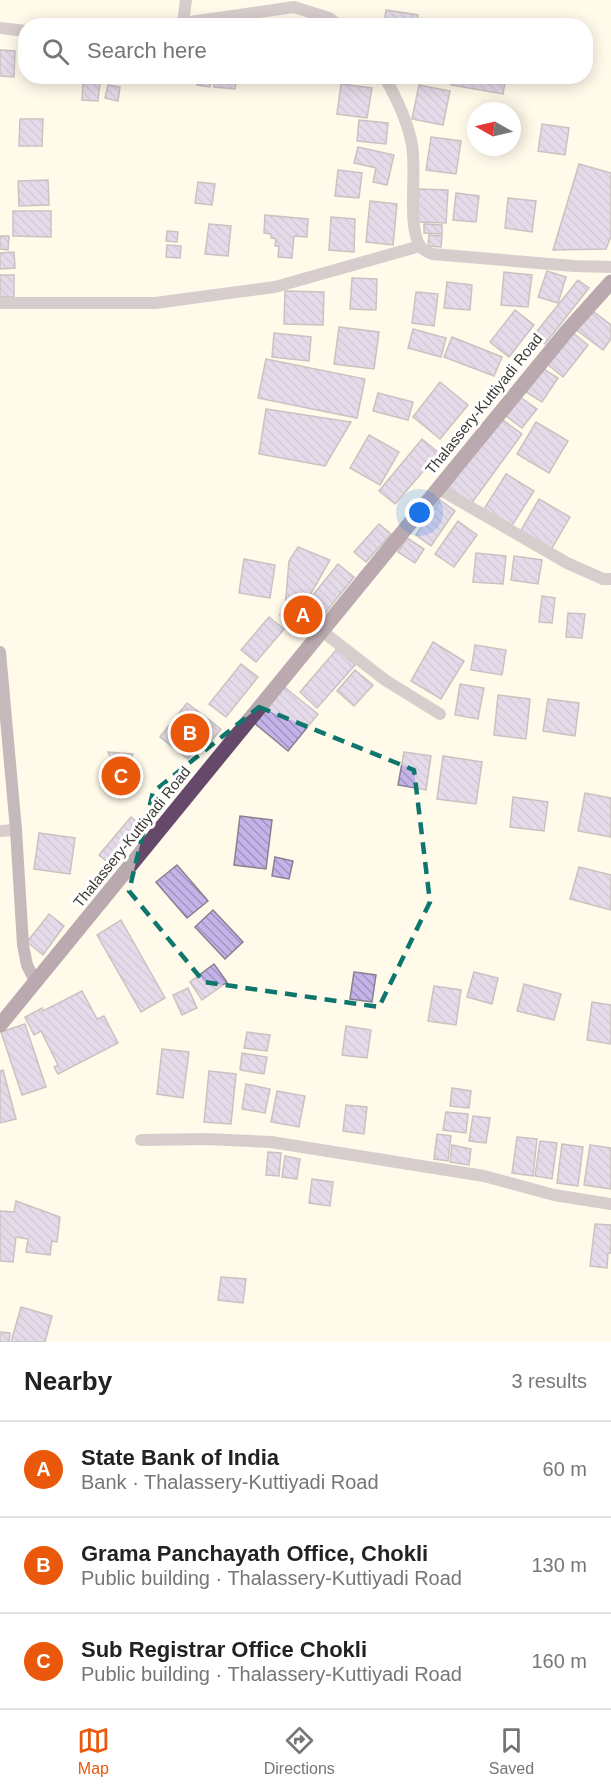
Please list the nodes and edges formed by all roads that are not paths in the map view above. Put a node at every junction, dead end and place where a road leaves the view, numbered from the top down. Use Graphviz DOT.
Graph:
graph roads {
  1 [pos="186,0"];
  2 [pos="184,18"];
  3 [pos="218,18"];
  4 [pos="329,18"];
  5 [pos="0,28"];
  6 [pos="18,30"];
  7 [pos="388,84"];
  8 [pos="420,246"];
  9 [pos="611,267"];
  10 [pos="611,282"];
  11 [pos="0,303"];
  12 [pos="439,489"];
  13 [pos="611,579"];
  14 [pos="322,631"];
  15 [pos="0,652"];
  16 [pos="440,714"];
  17 [pos="16,830"];
  18 [pos="0,831"];
  19 [pos="36,983"];
  20 [pos="0,1025"];
  21 [pos="141,1140"];
  22 [pos="611,1204"];
  1 -- 2 [label="street"];
  3 -- 4 [label="street"];
  5 -- 6 [label="street"];
  7 -- 8 [label="street"];
  8 -- 9 [label="street"];
  8 -- 11 [label="street"];
  10 -- 12 [label="main road, Thalassery-Kuttiyadi Road"];
  12 -- 13 [label="street"];
  12 -- 14 [label="main road, Thalassery-Kuttiyadi Road"];
  14 -- 16 [label="street"];
  14 -- 19 [label="main road, Thalassery-Kuttiyadi Road"];
  15 -- 17 [label="main road"];
  17 -- 18 [label="street"];
  17 -- 19 [label="main road"];
  19 -- 20 [label="main road, Thalassery-Kuttiyadi Road"];
  21 -- 22 [label="street"];
}
